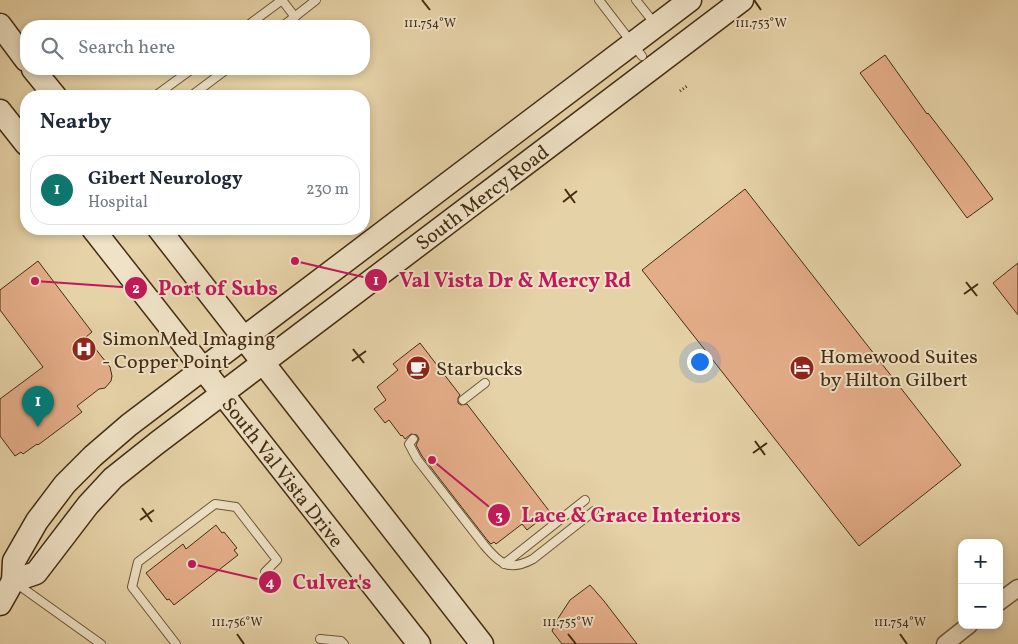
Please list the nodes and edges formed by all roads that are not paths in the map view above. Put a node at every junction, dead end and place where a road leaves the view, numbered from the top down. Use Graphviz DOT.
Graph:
graph roads {
  1 [pos="282,0"];
  2 [pos="316,0"];
  3 [pos="599,0"];
  4 [pos="636,0"];
  5 [pos="690,0"];
  6 [pos="742,0"];
  7 [pos="295,17"];
  8 [pos="256,20"];
  9 [pos="291,20"];
  10 [pos="0,25"];
  11 [pos="656,26"];
  12 [pos="637,50"];
  13 [pos="20,52"];
  14 [pos="39,75"];
  15 [pos="184,75"];
  16 [pos="219,75"];
  17 [pos="50,90"];
  18 [pos="164,90"];
  19 [pos="199,90"];
  20 [pos="0,111"];
  21 [pos="20,136"];
  22 [pos="98,235"];
  23 [pos="164,235"];
  24 [pos="244,338"];
  25 [pos="263,363"];
  26 [pos="202,369"];
  27 [pos="485,383"];
  28 [pos="222,394"];
  29 [pos="463,400"];
  30 [pos="413,439"];
  31 [pos="584,500"];
  32 [pos="594,511"];
  33 [pos="504,564"];
  34 [pos="265,572"];
  35 [pos="13,581"];
  36 [pos="1018,588"];
  37 [pos="1003,599"];
  38 [pos="0,604"];
  39 [pos="964,629"];
  40 [pos="320,639"];
  41 [pos="101,644"];
  42 [pos="176,644"];
  43 [pos="344,644"];
  44 [pos="418,644"];
  45 [pos="482,644"];
  46 [pos="945,644"];
  1 -- 7 [label="lane"];
  1 -- 8 [label="lane"];
  2 -- 7 [label="lane"];
  3 -- 12 [label="lane"];
  4 -- 11 [label="lane"];
  5 -- 11 [label="main road, South Mercy Road"];
  6 -- 25 [label="main road, South Mercy Road"];
  7 -- 9 [label="lane"];
  10 -- 13 [label="main road"];
  11 -- 12 [label="main road, South Mercy Road"];
  12 -- 24 [label="main road, South Mercy Road"];
  14 -- 17 [label="main road"];
  15 -- 18 [label="lane"];
  16 -- 19 [label="lane"];
  20 -- 21 [label="main road"];
  22 -- 26 [label="main road, South Val Vista Drive"];
  23 -- 24 [label="main road"];
  24 -- 25 [label="main road"];
  24 -- 26 [label="main road, South Mercy Road"];
  25 -- 28 [label="main road, South Mercy Road"];
  25 -- 45 [label="main road"];
  26 -- 28 [label="main road, South Val Vista Drive"];
  26 -- 35 [label="main road, South Mercy Road"];
  27 -- 29 [label="lane"];
  28 -- 35 [label="main road, South Mercy Road"];
  28 -- 44 [label="main road, South Val Vista Drive"];
  30 -- 33 [label="lane"];
  31 -- 33 [label="lane"];
  32 -- 33 [label="lane"];
  34 -- 42 [label="lane"];
  35 -- 38 [label="main road"];
  35 -- 41 [label="lane"];
  36 -- 37 [label="street"];
  39 -- 46 [label="street"];
  40 -- 43 [label="lane"];
}
